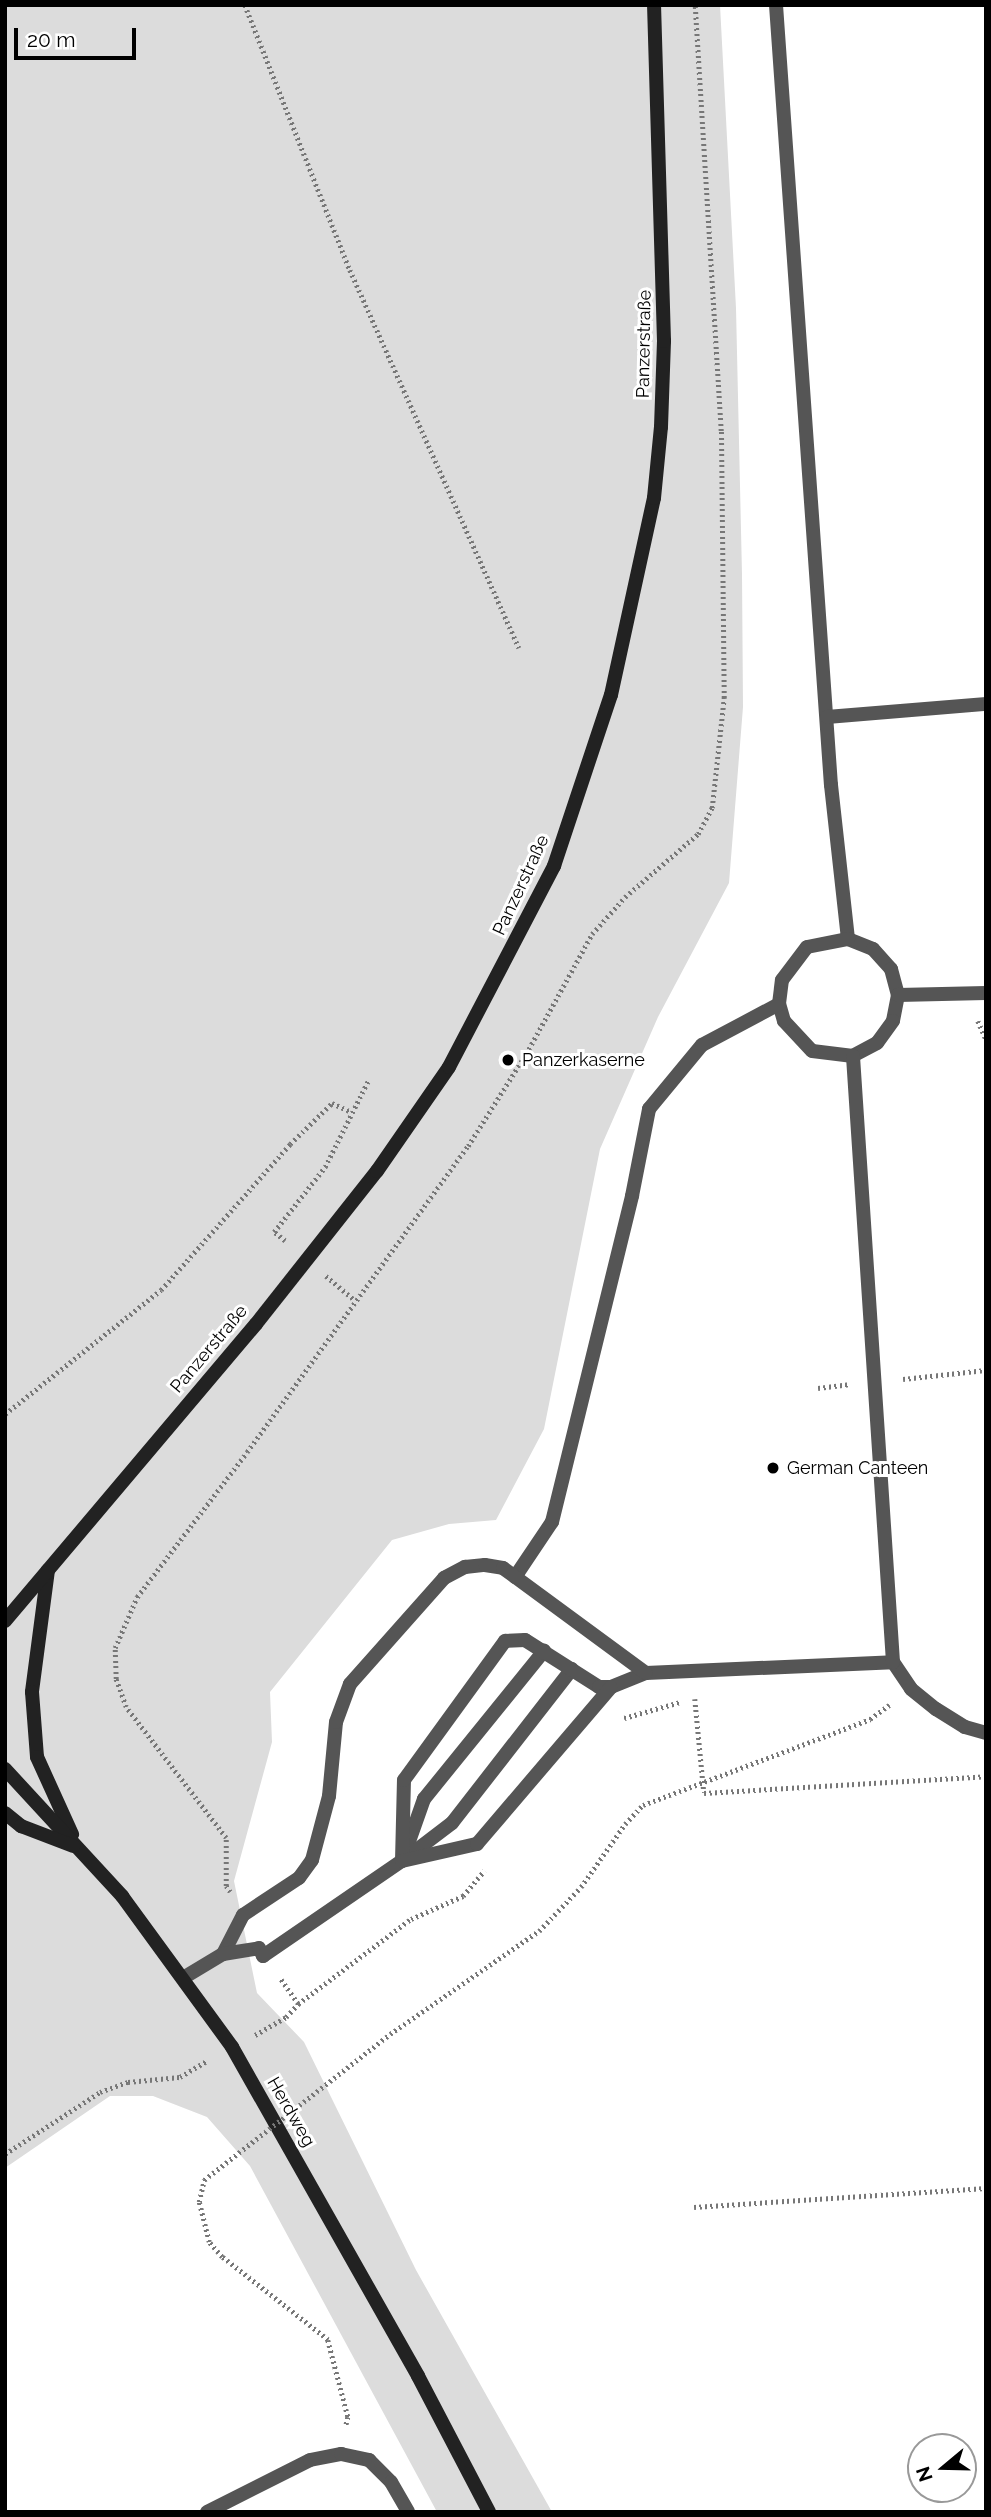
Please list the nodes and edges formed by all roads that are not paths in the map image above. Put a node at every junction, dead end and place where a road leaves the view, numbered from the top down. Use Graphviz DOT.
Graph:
graph roads {
  1 [pos="654,5"];
  2 [pos="776,5"];
  3 [pos="986,704"];
  4 [pos="827,717"];
  5 [pos="848,939"];
  6 [pos="986,993"];
  7 [pos="898,995"];
  8 [pos="779,1004"];
  9 [pos="853,1056"];
  10 [pos="48,1570"];
  11 [pos="515,1577"];
  12 [pos="5,1621"];
  13 [pos="544,1651"];
  14 [pos="893,1662"];
  15 [pos="572,1669"];
  16 [pos="646,1673"];
  17 [pos="611,1687"];
  18 [pos="986,1733"];
  19 [pos="5,1769"];
  20 [pos="5,1813"];
  21 [pos="22,1826"];
  22 [pos="5,1829"];
  23 [pos="78,1848"];
  24 [pos="402,1861"];
  25 [pos="223,1954"];
  26 [pos="183,1978"];
  27 [pos="207,2512"];
  28 [pos="408,2512"];
  29 [pos="489,2512"];
  1 -- 10 [label="main road, Panzerstraße"];
  2 -- 4 [label="street"];
  3 -- 4 [label="street"];
  4 -- 5 [label="street"];
  5 -- 7 [label="street"];
  5 -- 8 [label="street"];
  6 -- 7 [label="street"];
  7 -- 9 [label="street"];
  8 -- 9 [label="street"];
  8 -- 11 [label="street"];
  9 -- 14 [label="street"];
  10 -- 12 [label="main road, Panzerstraße"];
  10 -- 23 [label="main road"];
  11 -- 16 [label="street"];
  11 -- 25 [label="street"];
  13 -- 15 [label="street"];
  13 -- 24 [label="street"];
  13 -- 24 [label="street"];
  14 -- 16 [label="street"];
  14 -- 18 [label="street"];
  15 -- 17 [label="street"];
  15 -- 24 [label="street"];
  16 -- 17 [label="street"];
  17 -- 24 [label="street"];
  19 -- 23 [label="main road, Herdweg"];
  20 -- 21 [label="main road"];
  21 -- 22 [label="main road"];
  21 -- 23 [label="main road"];
  23 -- 26 [label="main road, Herdweg"];
  24 -- 25 [label="street"];
  25 -- 26 [label="street"];
  26 -- 29 [label="main road, Herdweg"];
  27 -- 28 [label="street"];
}
